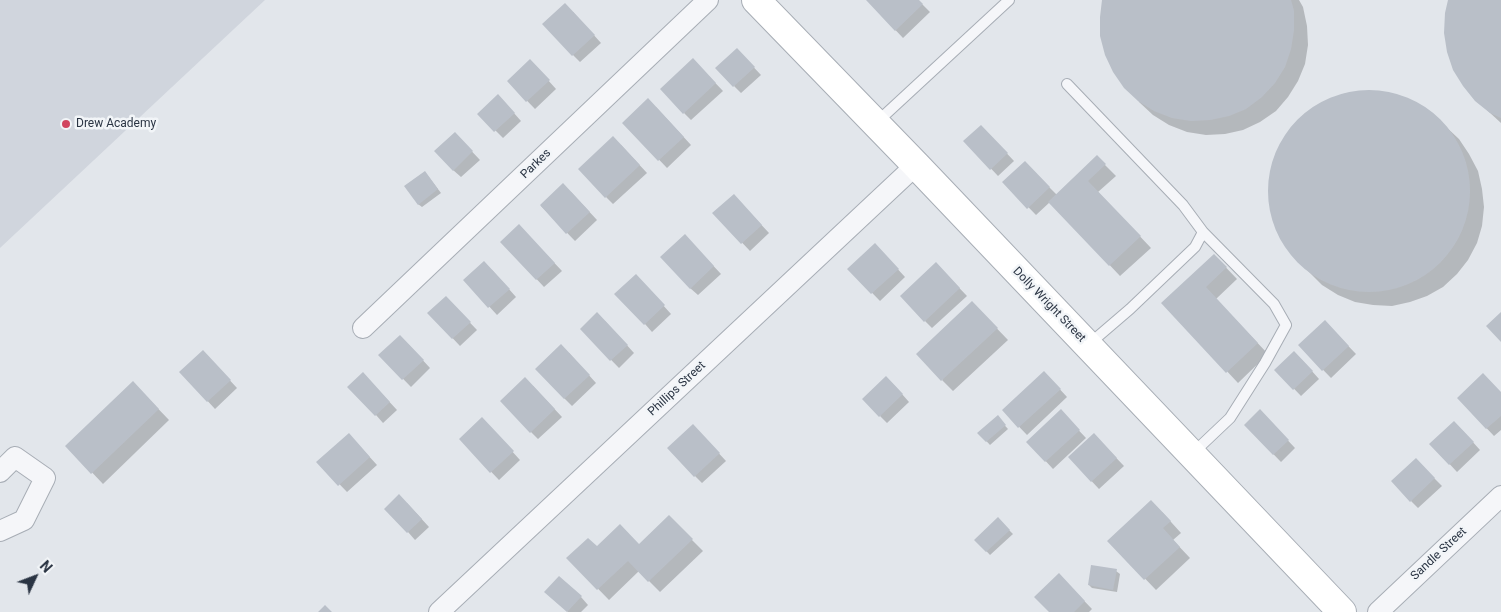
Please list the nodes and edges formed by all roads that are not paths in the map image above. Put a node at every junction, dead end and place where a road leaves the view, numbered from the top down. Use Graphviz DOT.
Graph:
graph roads {
  1 [pos="708,0"];
  2 [pos="756,0"];
  3 [pos="1008,0"];
  4 [pos="1067,84"];
  5 [pos="876,123"];
  6 [pos="916,165"];
  7 [pos="1204,232"];
  8 [pos="363,328"];
  9 [pos="1088,346"];
  10 [pos="1191,454"];
  11 [pos="0,472"];
  12 [pos="1501,496"];
  13 [pos="0,531"];
  14 [pos="439,612"];
  15 [pos="1342,612"];
  16 [pos="1378,612"];
  1 -- 8 [label="street, Parkes"];
  2 -- 5 [label="street, Dolly Wright Street"];
  3 -- 5 [label="lane"];
  4 -- 7 [label="lane"];
  5 -- 6 [label="street, Dolly Wright Street"];
  6 -- 9 [label="street, Dolly Wright Street"];
  6 -- 14 [label="street, Phillips Street"];
  7 -- 9 [label="lane"];
  7 -- 10 [label="lane"];
  9 -- 10 [label="street, Dolly Wright Street"];
  10 -- 15 [label="street, Dolly Wright Street"];
  11 -- 13 [label="street"];
  12 -- 16 [label="street, Sandle Street"];
}
